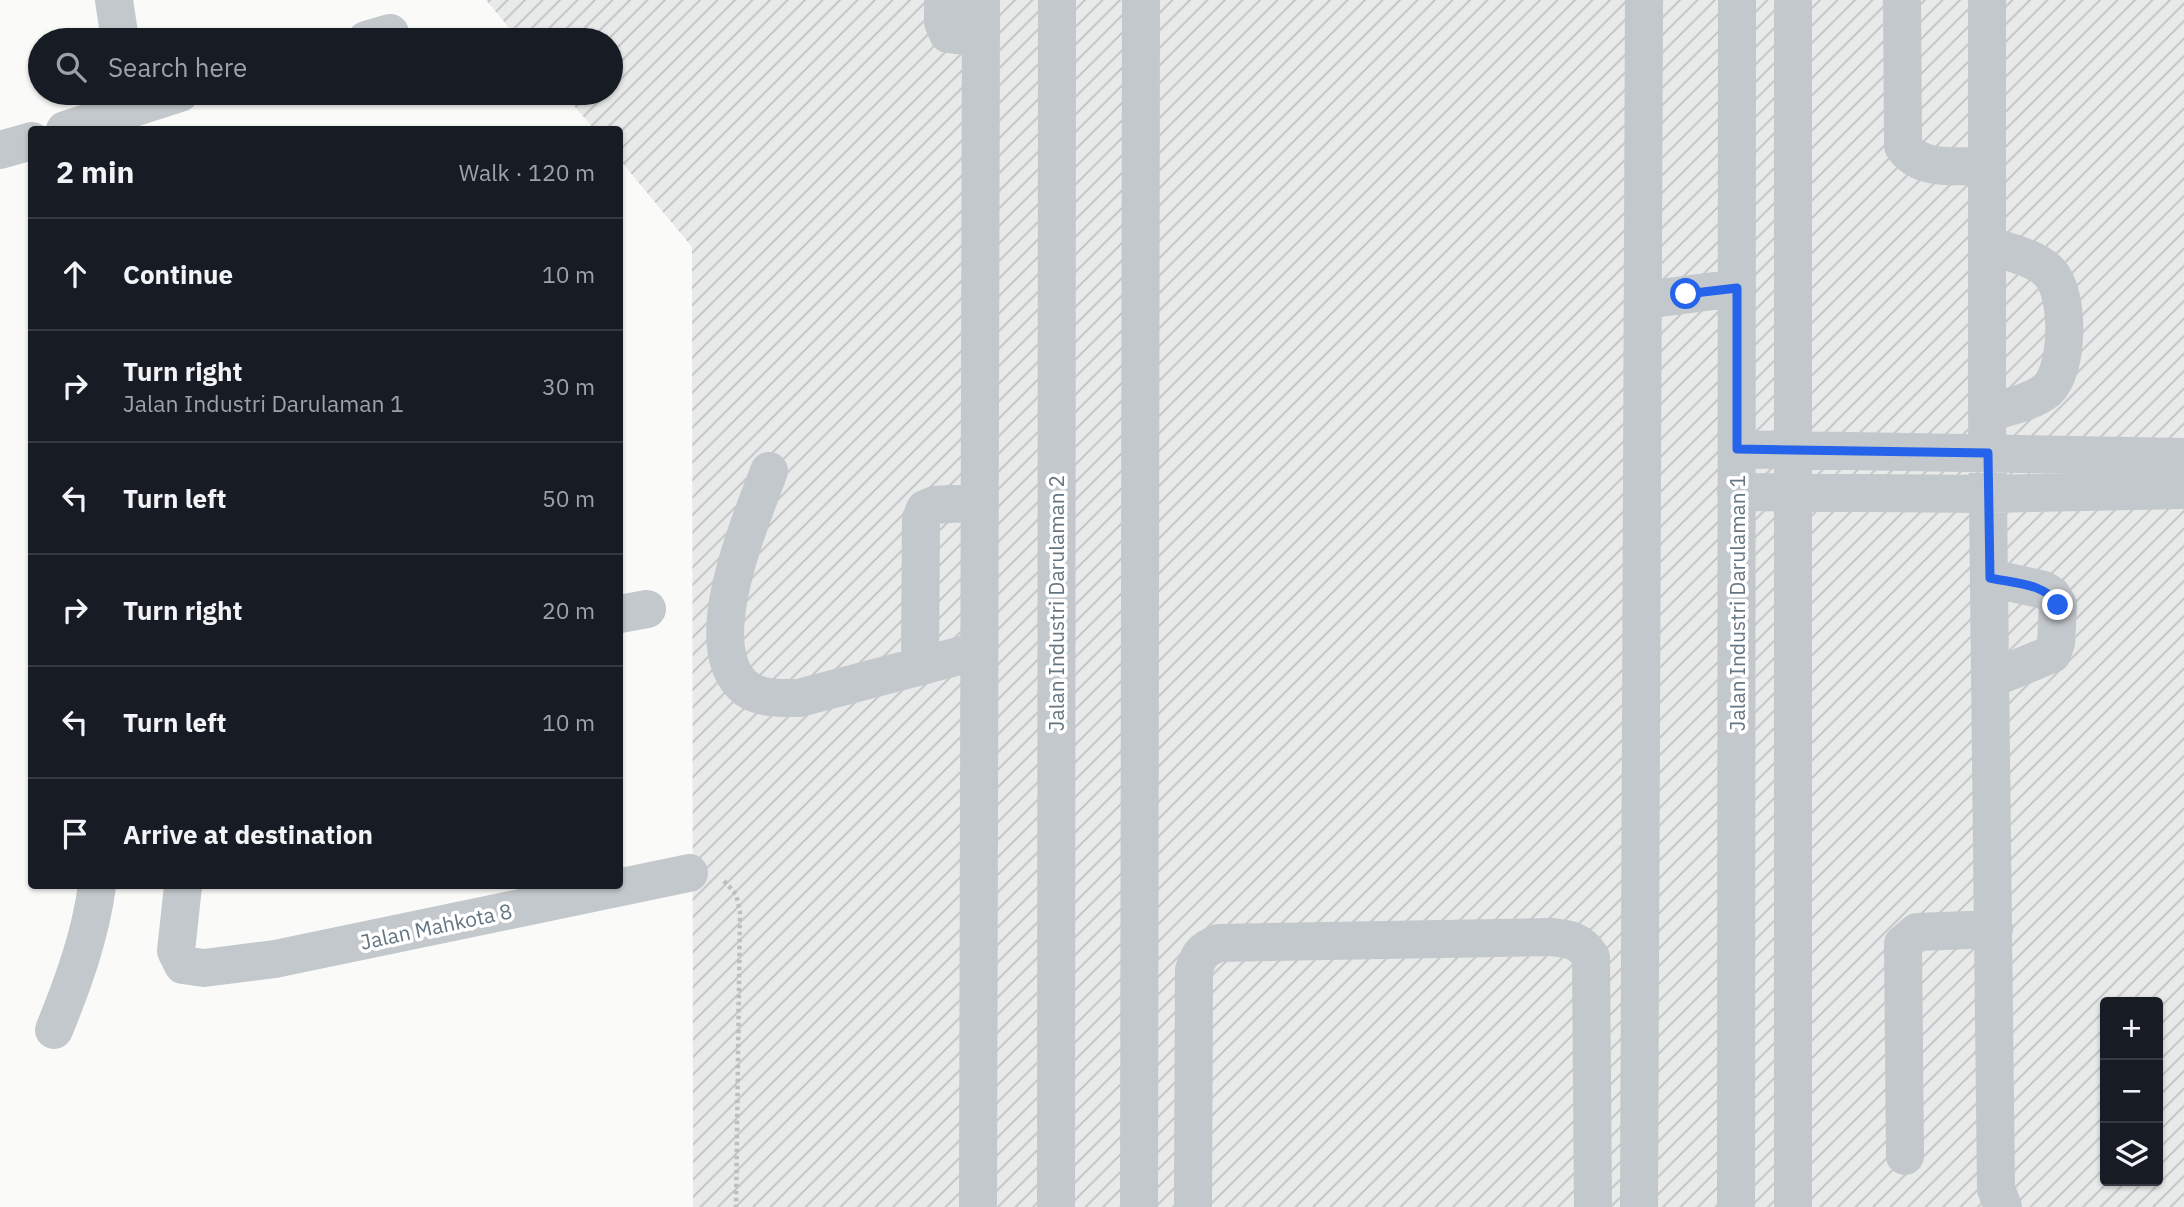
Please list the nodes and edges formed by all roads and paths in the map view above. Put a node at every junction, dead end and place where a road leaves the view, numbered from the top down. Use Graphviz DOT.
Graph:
graph roads {
  1 [pos="114,0"];
  2 [pos="943,0"];
  3 [pos="981,0"];
  4 [pos="1057,0"];
  5 [pos="1141,0"];
  6 [pos="1644,0"];
  7 [pos="1737,0"];
  8 [pos="1793,0"];
  9 [pos="1902,0"];
  10 [pos="1987,0"];
  11 [pos="118,28"];
  12 [pos="981,38"];
  13 [pos="131,110"];
  14 [pos="78,126"];
  15 [pos="28,142"];
  16 [pos="0,150"];
  17 [pos="1987,166"];
  18 [pos="1987,245"];
  19 [pos="1737,288"];
  20 [pos="1645,300"];
  21 [pos="1987,413"];
  22 [pos="1737,449"];
  23 [pos="1793,451"];
  24 [pos="1988,453"];
  25 [pos="2184,457"];
  26 [pos="769,471"];
  27 [pos="2184,490"];
  28 [pos="1736,492"];
  29 [pos="1793,493"];
  30 [pos="1988,494"];
  31 [pos="978,502"];
  32 [pos="1990,578"];
  33 [pos="978,651"];
  34 [pos="920,666"];
  35 [pos="1991,679"];
  36 [pos="689,873"];
  37 [pos="623,887"];
  38 [pos="96,889"];
  39 [pos="183,889"];
  40 [pos="612,889"];
  41 [pos="740,911"];
  42 [pos="1994,929"];
  43 [pos="54,1030"];
  44 [pos="1905,1156"];
  45 [pos="736,1207"];
  46 [pos="978,1207"];
  47 [pos="1056,1207"];
  48 [pos="1139,1207"];
  49 [pos="1193,1207"];
  50 [pos="1593,1207"];
  51 [pos="1639,1207"];
  52 [pos="1736,1207"];
  53 [pos="1793,1207"];
  54 [pos="2003,1207"];
  1 -- 11 [label="street"];
  2 -- 12 [label="street"];
  3 -- 12 [label="street"];
  4 -- 47 [label="street, Jalan Industri Darulaman 2"];
  5 -- 48 [label="street"];
  6 -- 20 [label="street"];
  7 -- 19 [label="street, Jalan Industri Darulaman 1"];
  8 -- 23 [label="street"];
  9 -- 17 [label="street"];
  10 -- 17 [label="street"];
  12 -- 31 [label="street"];
  13 -- 14 [label="street"];
  15 -- 16 [label="street"];
  17 -- 18 [label="street"];
  18 -- 21 [label="street"];
  18 -- 21 [label="street"];
  19 -- 20 [label="street"];
  19 -- 22 [label="street, Jalan Industri Darulaman 1"];
  20 -- 51 [label="street"];
  21 -- 24 [label="street"];
  22 -- 23 [label="street"];
  22 -- 28 [label="street, Jalan Industri Darulaman 1"];
  23 -- 24 [label="street"];
  23 -- 29 [label="street"];
  24 -- 25 [label="street"];
  24 -- 30 [label="street"];
  26 -- 34 [label="street"];
  27 -- 30 [label="street"];
  28 -- 29 [label="street"];
  28 -- 52 [label="street, Jalan Industri Darulaman 1"];
  29 -- 30 [label="street"];
  29 -- 53 [label="street"];
  30 -- 32 [label="street"];
  31 -- 33 [label="street"];
  31 -- 34 [label="street"];
  32 -- 35 [label="street"];
  32 -- 35 [label="street"];
  33 -- 34 [label="street"];
  33 -- 46 [label="street"];
  35 -- 42 [label="street"];
  36 -- 37 [label="street, Jalan Mahkota 8"];
  38 -- 43 [label="street"];
  39 -- 40 [label="street, Jalan Mahkota 8"];
  41 -- 45 [label="path"];
  42 -- 44 [label="street"];
  42 -- 54 [label="street"];
  49 -- 50 [label="street"];
}
